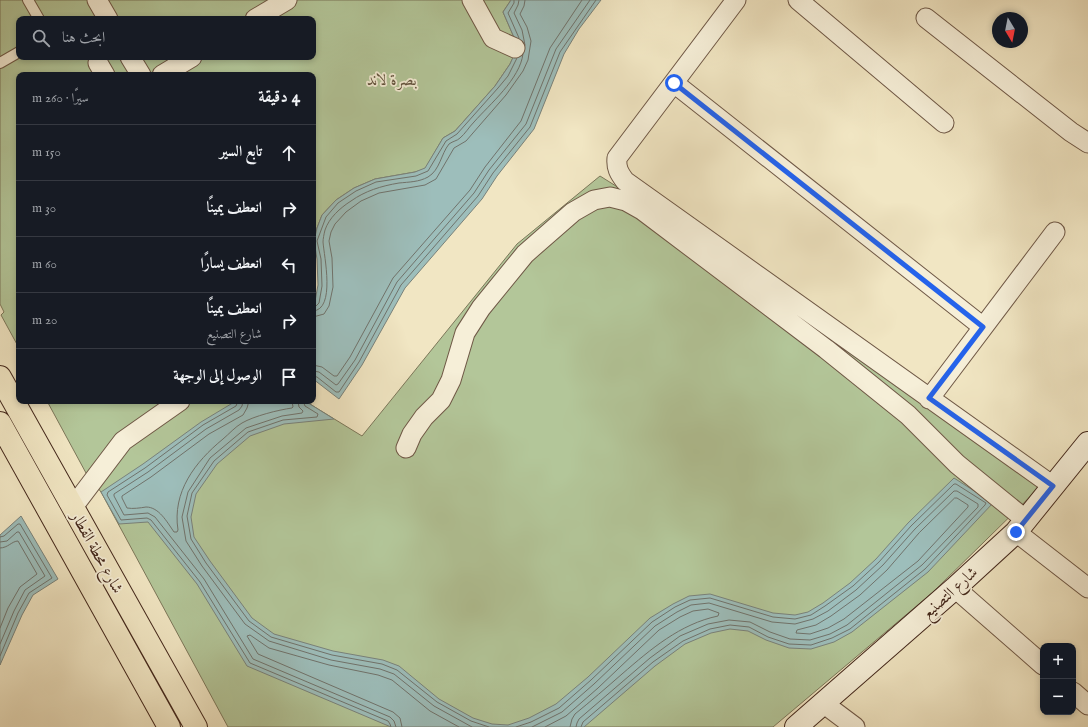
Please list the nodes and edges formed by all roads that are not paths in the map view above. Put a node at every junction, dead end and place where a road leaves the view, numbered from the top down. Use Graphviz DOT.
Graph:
graph roads {
  1 [pos="28,0"];
  2 [pos="97,0"];
  3 [pos="287,0"];
  4 [pos="472,0"];
  5 [pos="736,0"];
  6 [pos="798,0"];
  7 [pos="37,16"];
  8 [pos="106,16"];
  9 [pos="260,16"];
  10 [pos="926,18"];
  11 [pos="515,48"];
  12 [pos="16,53"];
  13 [pos="1,59"];
  14 [pos="132,60"];
  15 [pos="187,60"];
  16 [pos="139,72"];
  17 [pos="167,72"];
  18 [pos="674,83"];
  19 [pos="944,123"];
  20 [pos="1088,143"];
  21 [pos="1055,232"];
  22 [pos="983,327"];
  23 [pos="0,377"];
  24 [pos="929,398"];
  25 [pos="176,404"];
  26 [pos="0,423"];
  27 [pos="1088,443"];
  28 [pos="406,448"];
  29 [pos="1053,486"];
  30 [pos="73,507"];
  31 [pos="1021,526"];
  32 [pos="955,588"];
  33 [pos="1088,588"];
  34 [pos="1040,662"];
  35 [pos="1076,695"];
  36 [pos="823,703"];
  37 [pos="1088,705"];
  38 [pos="169,727"];
  39 [pos="196,727"];
  40 [pos="796,727"];
  41 [pos="855,727"];
  1 -- 7 [label="lane"];
  2 -- 8 [label="street"];
  3 -- 9 [label="street"];
  4 -- 11 [label="street"];
  5 -- 18 [label="street"];
  6 -- 19 [label="street"];
  10 -- 20 [label="street"];
  12 -- 13 [label="lane"];
  14 -- 16 [label="street"];
  15 -- 17 [label="street"];
  18 -- 22 [label="street"];
  18 -- 24 [label="street"];
  21 -- 22 [label="street"];
  22 -- 24 [label="street"];
  23 -- 30 [label="main road, شارع محطة القطار"];
  24 -- 29 [label="street"];
  25 -- 30 [label="street"];
  26 -- 38 [label="main road, شارع محطة القطار"];
  27 -- 29 [label="street, شارع التصنيع"];
  28 -- 31 [label="street"];
  29 -- 31 [label="street, شارع التصنيع"];
  30 -- 39 [label="main road, شارع محطة القطار"];
  31 -- 32 [label="street, شارع التصنيع"];
  31 -- 33 [label="street"];
  32 -- 34 [label="street"];
  32 -- 36 [label="street, شارع التصنيع"];
  35 -- 37 [label="street"];
  36 -- 40 [label="street, شارع التصنيع"];
  36 -- 41 [label="street"];
}
